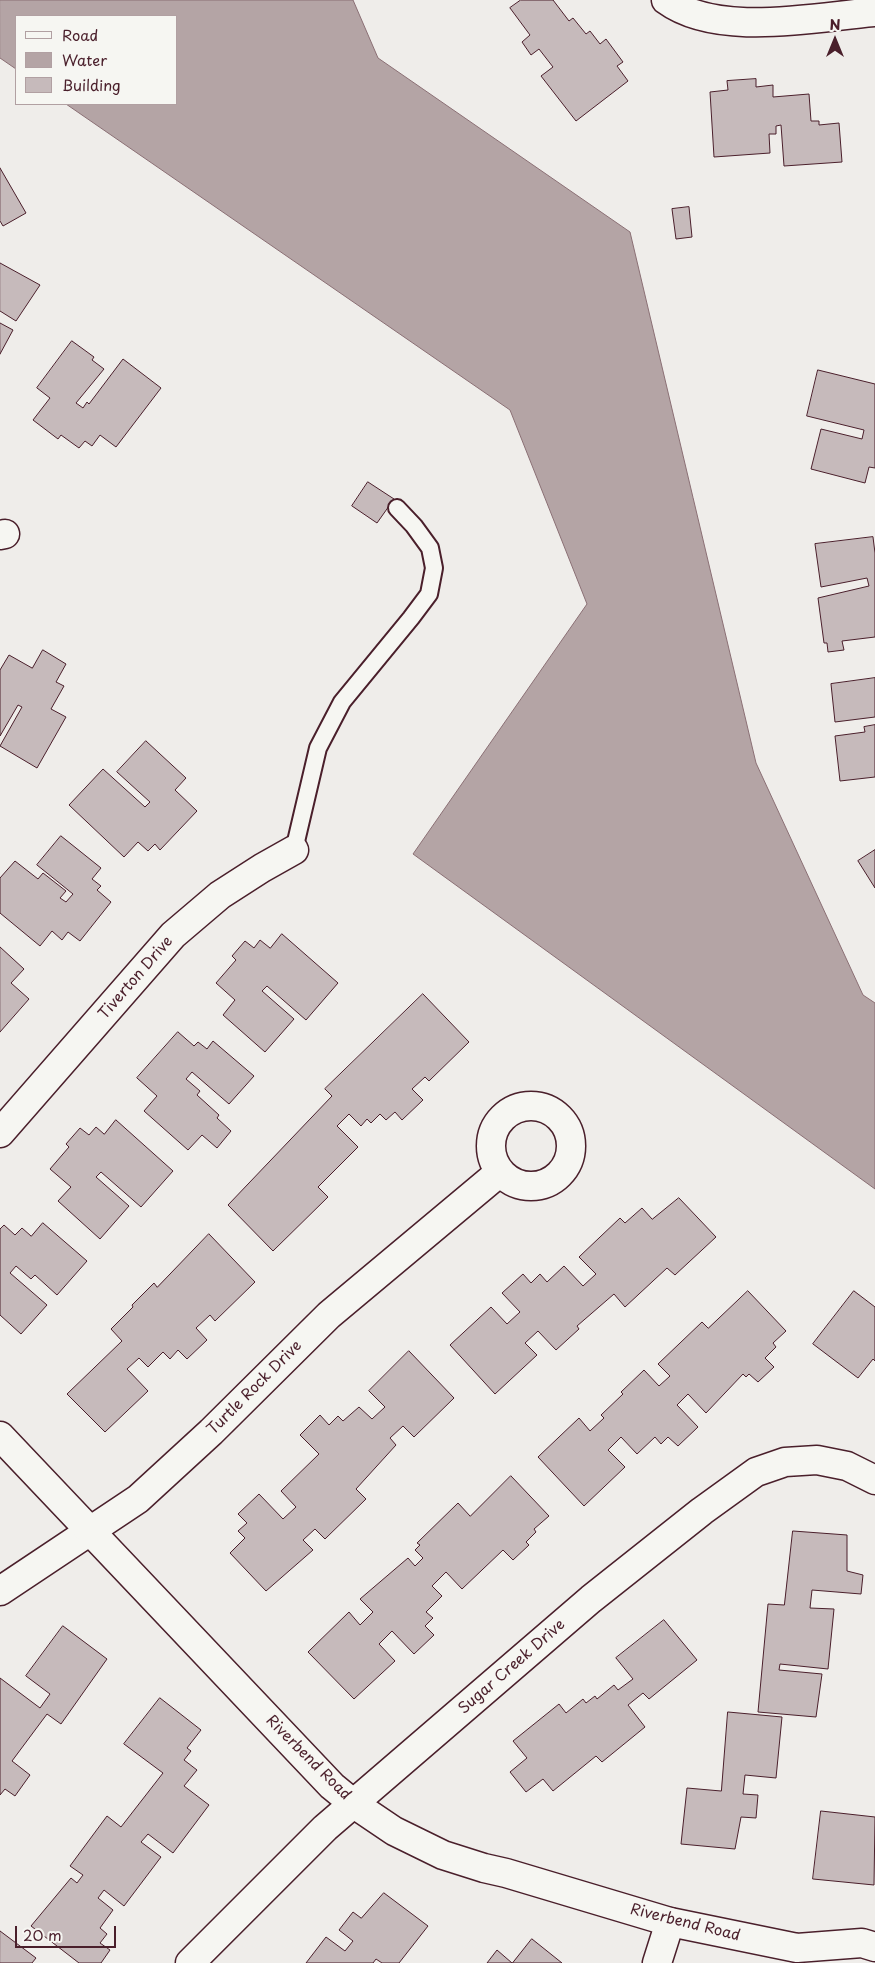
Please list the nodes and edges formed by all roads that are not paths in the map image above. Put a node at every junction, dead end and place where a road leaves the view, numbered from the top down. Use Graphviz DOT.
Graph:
graph roads {
  1 [pos="666,0"];
  2 [pos="875,12"];
  3 [pos="397,508"];
  4 [pos="294,850"];
  5 [pos="0,1133"];
  6 [pos="500,1172"];
  7 [pos="0,1436"];
  8 [pos="875,1480"];
  9 [pos="90,1531"];
  10 [pos="0,1591"];
  11 [pos="354,1804"];
  12 [pos="670,1922"];
  13 [pos="875,1947"];
  14 [pos="803,1956"];
  15 [pos="190,1963"];
  16 [pos="657,1963"];
  1 -- 2 [label="street"];
  3 -- 4 [label="lane"];
  4 -- 5 [label="street, Tiverton Drive"];
  6 -- 9 [label="street, Turtle Rock Drive"];
  7 -- 9 [label="street, Riverbend Road"];
  8 -- 11 [label="street, Sugar Creek Drive"];
  9 -- 10 [label="street, Turtle Rock Drive"];
  9 -- 11 [label="street, Riverbend Road"];
  11 -- 12 [label="street, Riverbend Road"];
  11 -- 15 [label="street, Sugar Creek Drive"];
  12 -- 14 [label="street, Riverbend Road"];
  12 -- 16 [label="street"];
  13 -- 14 [label="street, Riverbend Road"];
}
